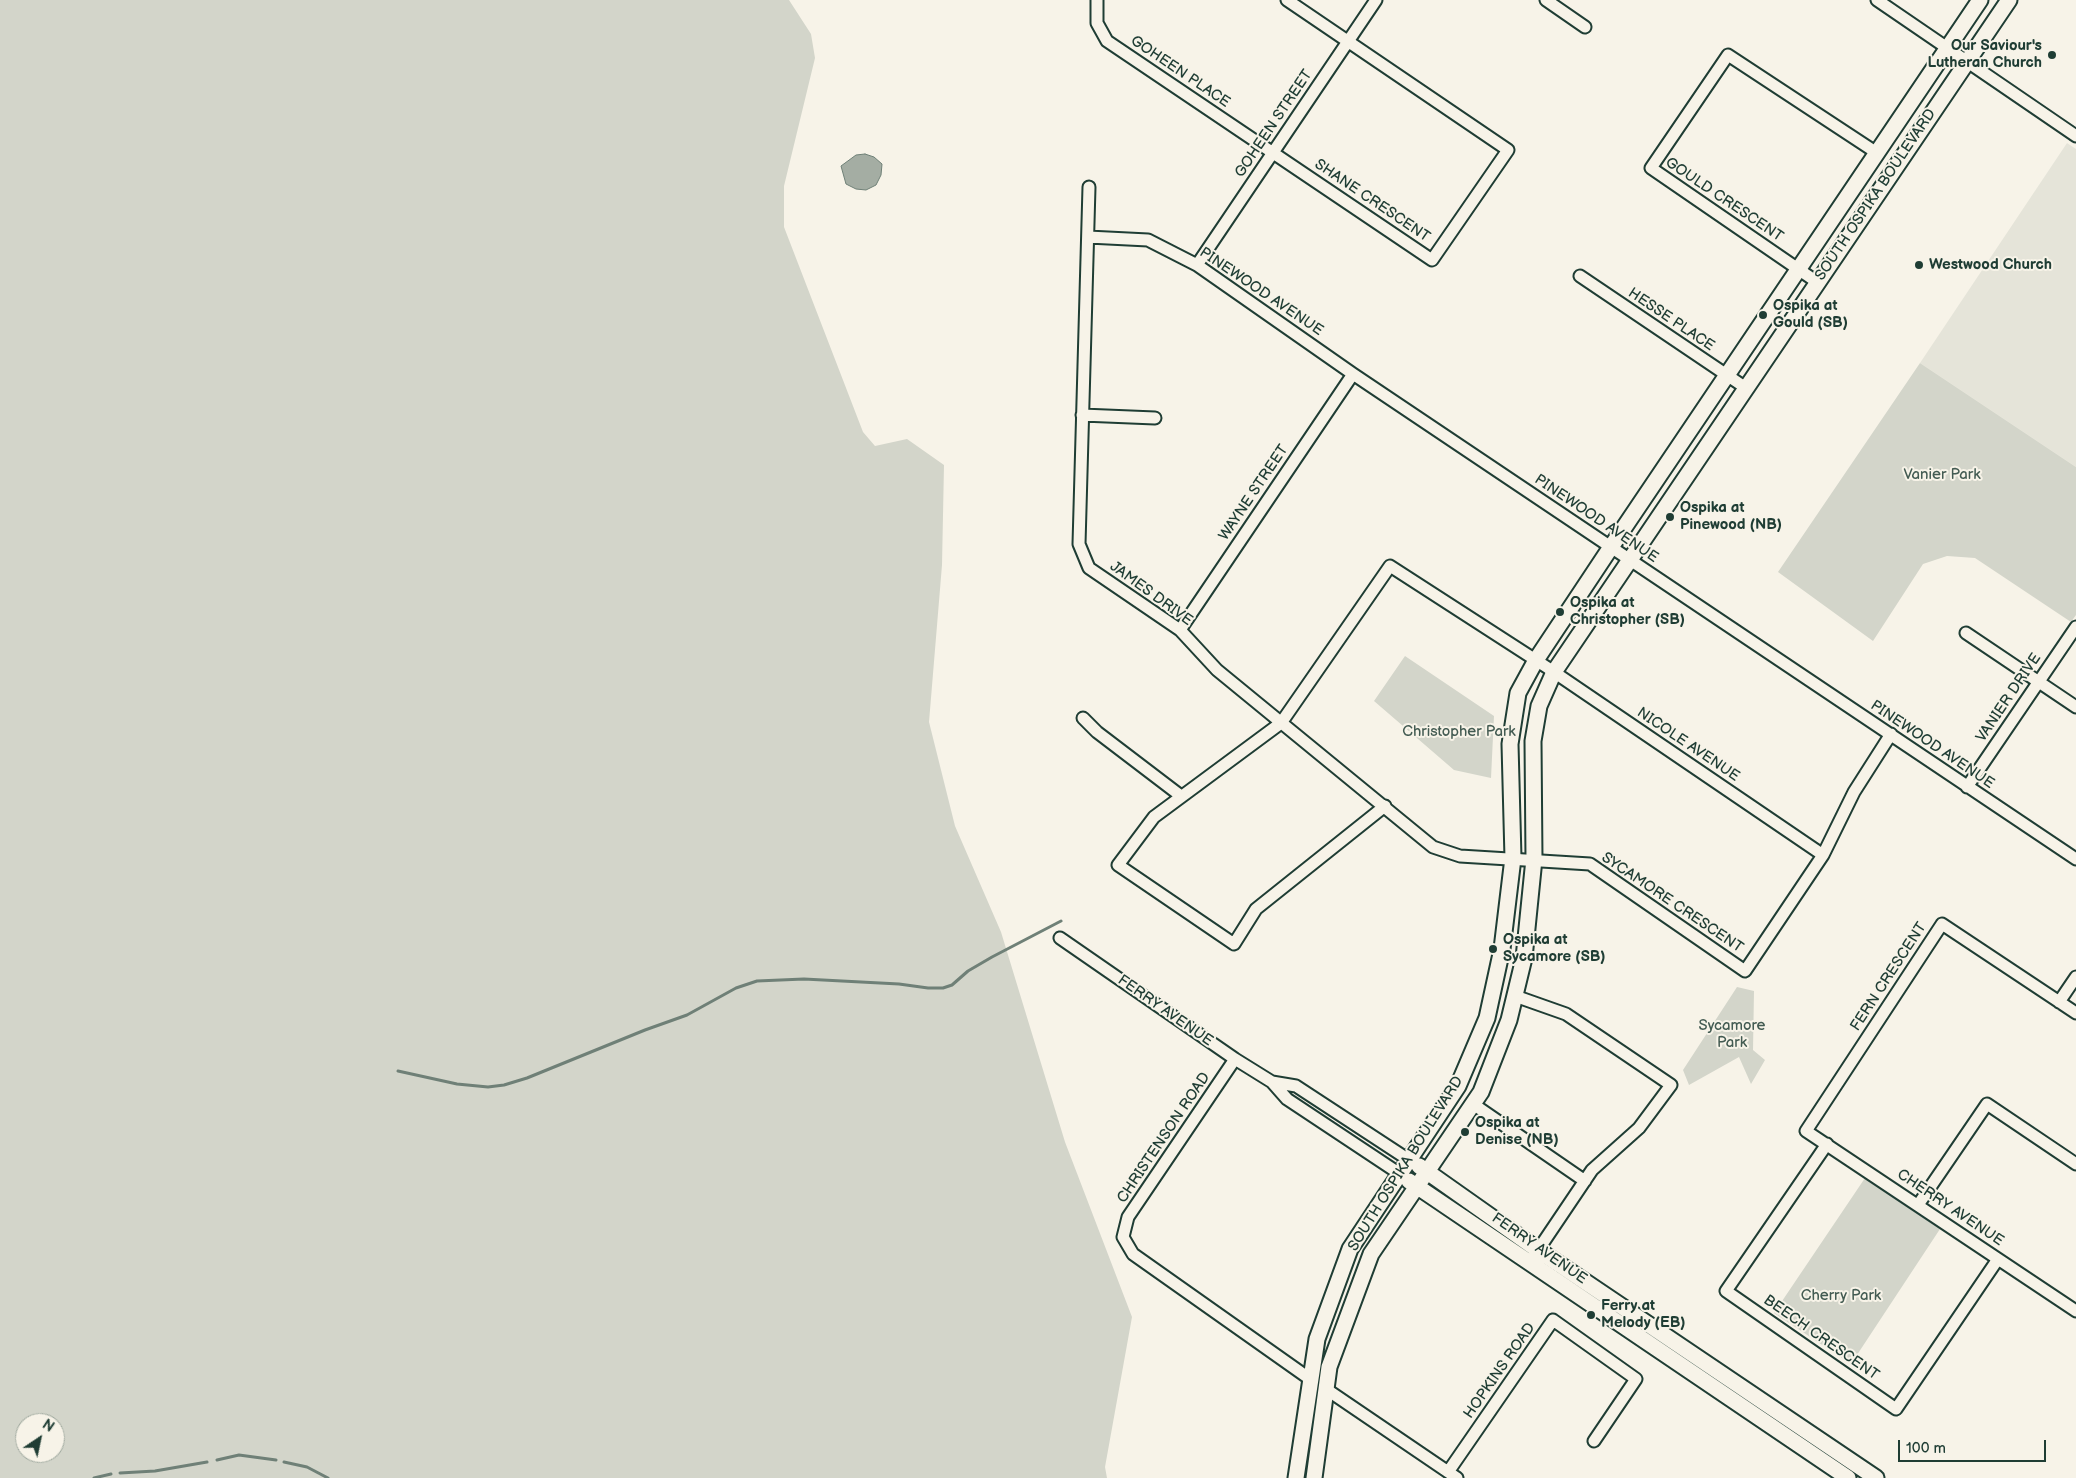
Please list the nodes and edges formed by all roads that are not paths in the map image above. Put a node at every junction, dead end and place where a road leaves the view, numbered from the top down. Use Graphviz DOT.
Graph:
graph roads {
  1 [pos="1097,0"];
  2 [pos="1287,0"];
  3 [pos="1376,0"];
  4 [pos="1546,0"];
  5 [pos="1877,0"];
  6 [pos="1980,0"];
  7 [pos="2009,0"];
  8 [pos="1585,27"];
  9 [pos="1348,41"];
  10 [pos="1948,48"];
  11 [pos="1966,62"];
  12 [pos="2076,136"];
  13 [pos="1272,153"];
  14 [pos="1877,153"];
  15 [pos="1089,187"];
  16 [pos="1088,237"];
  17 [pos="1197,265"];
  18 [pos="1799,269"];
  19 [pos="1580,276"];
  20 [pos="1817,282"];
  21 [pos="1353,374"];
  22 [pos="1727,375"];
  23 [pos="1746,388"];
  24 [pos="1082,415"];
  25 [pos="1155,418"];
  26 [pos="1611,547"];
  27 [pos="1629,559"];
  28 [pos="2076,627"];
  29 [pos="1180,630"];
  30 [pos="1966,633"];
  31 [pos="1536,660"];
  32 [pos="1554,672"];
  33 [pos="2038,682"];
  34 [pos="2076,707"];
  35 [pos="1084,718"];
  36 [pos="1281,723"];
  37 [pos="1891,734"];
  38 [pos="1967,786"];
  39 [pos="1181,796"];
  40 [pos="1385,806"];
  41 [pos="1823,855"];
  42 [pos="1513,858"];
  43 [pos="1534,859"];
  44 [pos="2076,859"];
  45 [pos="1060,938"];
  46 [pos="2076,977"];
  47 [pos="1515,996"];
  48 [pos="2059,1002"];
  49 [pos="2076,1013"];
  50 [pos="1235,1059"];
  51 [pos="1272,1082"];
  52 [pos="1473,1104"];
  53 [pos="1806,1131"];
  54 [pos="1827,1144"];
  55 [pos="1409,1160"];
  56 [pos="2076,1164"];
  57 [pos="1427,1172"];
  58 [pos="1400,1174"];
  59 [pos="1585,1181"];
  60 [pos="1417,1186"];
  61 [pos="1918,1205"];
  62 [pos="1538,1250"];
  63 [pos="1998,1259"];
  64 [pos="1530,1262"];
  65 [pos="2076,1310"];
  66 [pos="1310,1379"];
  67 [pos="1326,1389"];
  68 [pos="1594,1441"];
  69 [pos="1453,1475"];
  70 [pos="1296,1478"];
  71 [pos="1314,1478"];
  72 [pos="1848,1478"];
  73 [pos="1876,1478"];
  1 -- 13 [label="street, GOHEEN PLACE"];
  2 -- 9 [label="street"];
  3 -- 9 [label="street, GOHEEN STREET"];
  4 -- 8 [label="street"];
  5 -- 10 [label="street"];
  6 -- 10 [label="main road, SOUTH OSPIKA BOULEVARD"];
  7 -- 11 [label="main road, SOUTH OSPIKA BOULEVARD"];
  9 -- 13 [label="street, GOHEEN STREET"];
  9 -- 13 [label="street, SHANE CRESCENT"];
  10 -- 11 [label="street"];
  10 -- 14 [label="main road, SOUTH OSPIKA BOULEVARD"];
  11 -- 12 [label="street"];
  11 -- 20 [label="main road, SOUTH OSPIKA BOULEVARD"];
  13 -- 17 [label="street, GOHEEN STREET"];
  14 -- 18 [label="main road, SOUTH OSPIKA BOULEVARD"];
  14 -- 18 [label="street, GOULD CRESCENT"];
  15 -- 16 [label="street, JAMES DRIVE"];
  16 -- 17 [label="street, PINEWOOD AVENUE"];
  16 -- 24 [label="street, JAMES DRIVE"];
  17 -- 21 [label="street, PINEWOOD AVENUE"];
  18 -- 20 [label="street, GOULD CRESCENT"];
  18 -- 22 [label="main road, SOUTH OSPIKA BOULEVARD"];
  19 -- 22 [label="street, HESSE PLACE"];
  20 -- 23 [label="main road, SOUTH OSPIKA BOULEVARD"];
  21 -- 26 [label="street, PINEWOOD AVENUE"];
  21 -- 29 [label="street, WAYNE STREET"];
  22 -- 23 [label="street, HESSE PLACE"];
  22 -- 26 [label="main road, SOUTH OSPIKA BOULEVARD"];
  23 -- 27 [label="main road, SOUTH OSPIKA BOULEVARD"];
  24 -- 25 [label="street"];
  24 -- 29 [label="street, JAMES DRIVE"];
  26 -- 27 [label="street, PINEWOOD AVENUE"];
  26 -- 31 [label="main road, SOUTH OSPIKA BOULEVARD"];
  27 -- 32 [label="main road, SOUTH OSPIKA BOULEVARD"];
  27 -- 37 [label="street, PINEWOOD AVENUE"];
  28 -- 33 [label="street, VANIER DRIVE"];
  29 -- 36 [label="street, JAMES DRIVE"];
  30 -- 33 [label="street"];
  31 -- 32 [label="street, NICOLE AVENUE"];
  31 -- 36 [label="street, NICOLE AVENUE"];
  31 -- 42 [label="main road, SOUTH OSPIKA BOULEVARD"];
  32 -- 41 [label="street, NICOLE AVENUE"];
  32 -- 43 [label="main road, SOUTH OSPIKA BOULEVARD"];
  33 -- 34 [label="street"];
  33 -- 38 [label="street, VANIER DRIVE"];
  35 -- 39 [label="street"];
  36 -- 39 [label="street"];
  36 -- 40 [label="street, JAMES DRIVE"];
  37 -- 38 [label="street, PINEWOOD AVENUE"];
  37 -- 41 [label="street, SYCAMORE CRESCENT"];
  38 -- 44 [label="street, PINEWOOD AVENUE"];
  39 -- 40 [label="street"];
  40 -- 42 [label="street, JAMES DRIVE"];
  41 -- 43 [label="street, SYCAMORE CRESCENT"];
  42 -- 43 [label="street, SYCAMORE CRESCENT"];
  42 -- 55 [label="main road, SOUTH OSPIKA BOULEVARD"];
  43 -- 47 [label="main road, SOUTH OSPIKA BOULEVARD"];
  45 -- 50 [label="street, FERRY AVENUE"];
  46 -- 48 [label="street"];
  47 -- 52 [label="main road, SOUTH OSPIKA BOULEVARD"];
  47 -- 59 [label="street"];
  48 -- 49 [label="street, FERN CRESCENT"];
  48 -- 53 [label="street, FERN CRESCENT"];
  50 -- 51 [label="street, FERRY AVENUE"];
  50 -- 66 [label="street, CHRISTENSON ROAD"];
  51 -- 55 [label="street, FERRY AVENUE"];
  51 -- 58 [label="street, FERRY AVENUE"];
  52 -- 57 [label="main road, SOUTH OSPIKA BOULEVARD"];
  52 -- 59 [label="street"];
  53 -- 54 [label="street, CHERRY AVENUE"];
  54 -- 61 [label="street, CHERRY AVENUE"];
  54 -- 63 [label="street, BEECH CRESCENT"];
  55 -- 57 [label="main road, FERRY AVENUE"];
  55 -- 58 [label="main road, SOUTH OSPIKA BOULEVARD"];
  56 -- 61 [label="street"];
  57 -- 60 [label="main road, SOUTH OSPIKA BOULEVARD"];
  57 -- 62 [label="main road, FERRY AVENUE"];
  58 -- 60 [label="main road, FERRY AVENUE"];
  58 -- 66 [label="main road, SOUTH OSPIKA BOULEVARD"];
  59 -- 62 [label="street"];
  60 -- 64 [label="main road, FERRY AVENUE"];
  60 -- 67 [label="main road, SOUTH OSPIKA BOULEVARD"];
  61 -- 63 [label="street, CHERRY AVENUE"];
  62 -- 64 [label="street"];
  62 -- 73 [label="main road, FERRY AVENUE"];
  63 -- 65 [label="street, CHERRY AVENUE"];
  64 -- 72 [label="main road, FERRY AVENUE"];
  66 -- 70 [label="main road, SOUTH OSPIKA BOULEVARD"];
  67 -- 69 [label="street, HOPKINS ROAD"];
  67 -- 71 [label="main road, SOUTH OSPIKA BOULEVARD"];
  68 -- 69 [label="street, HOPKINS ROAD"];
}
